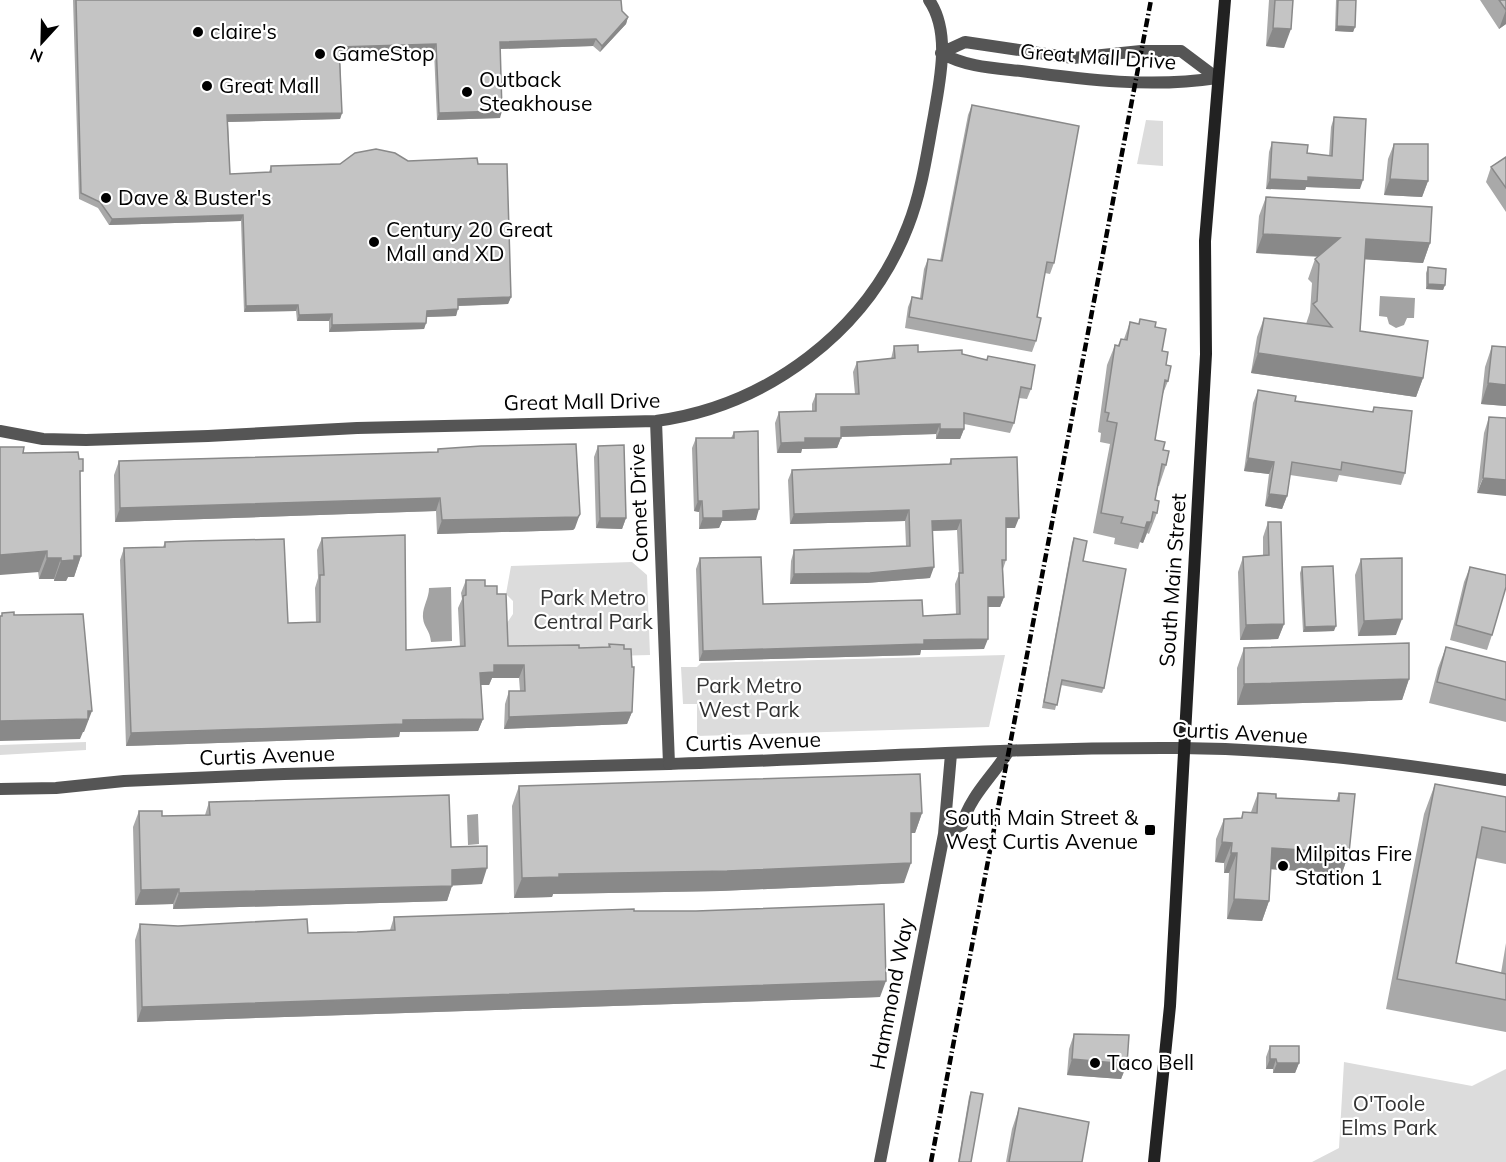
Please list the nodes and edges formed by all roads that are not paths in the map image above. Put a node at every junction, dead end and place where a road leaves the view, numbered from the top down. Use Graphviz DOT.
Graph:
graph roads {
  1 [pos="929,0"];
  2 [pos="1225,0"];
  3 [pos="941,53"];
  4 [pos="1217,78"];
  5 [pos="656,421"];
  6 [pos="0,431"];
  7 [pos="1182,748"];
  8 [pos="1008,752"];
  9 [pos="951,754"];
  10 [pos="669,765"];
  11 [pos="1506,780"];
  12 [pos="0,789"];
  13 [pos="944,834"];
  14 [pos="880,1162"];
  15 [pos="1154,1162"];
  1 -- 3 [label="street, Great Mall Drive"];
  2 -- 4 [label="main road, South Main Street"];
  3 -- 4 [label="street, Great Mall Drive"];
  3 -- 4 [label="street, Great Mall Drive"];
  3 -- 5 [label="street, Great Mall Drive"];
  4 -- 7 [label="main road, South Main Street"];
  5 -- 6 [label="street, Great Mall Drive"];
  5 -- 10 [label="street, Comet Drive"];
  7 -- 8 [label="street, Curtis Avenue"];
  7 -- 11 [label="street, Curtis Avenue"];
  7 -- 15 [label="main road, South Main Street"];
  8 -- 9 [label="street, Curtis Avenue"];
  8 -- 13 [label="street"];
  9 -- 10 [label="street, Curtis Avenue"];
  9 -- 13 [label="street, Hammond Way"];
  10 -- 12 [label="street, Curtis Avenue"];
  13 -- 14 [label="street, Hammond Way"];
}
